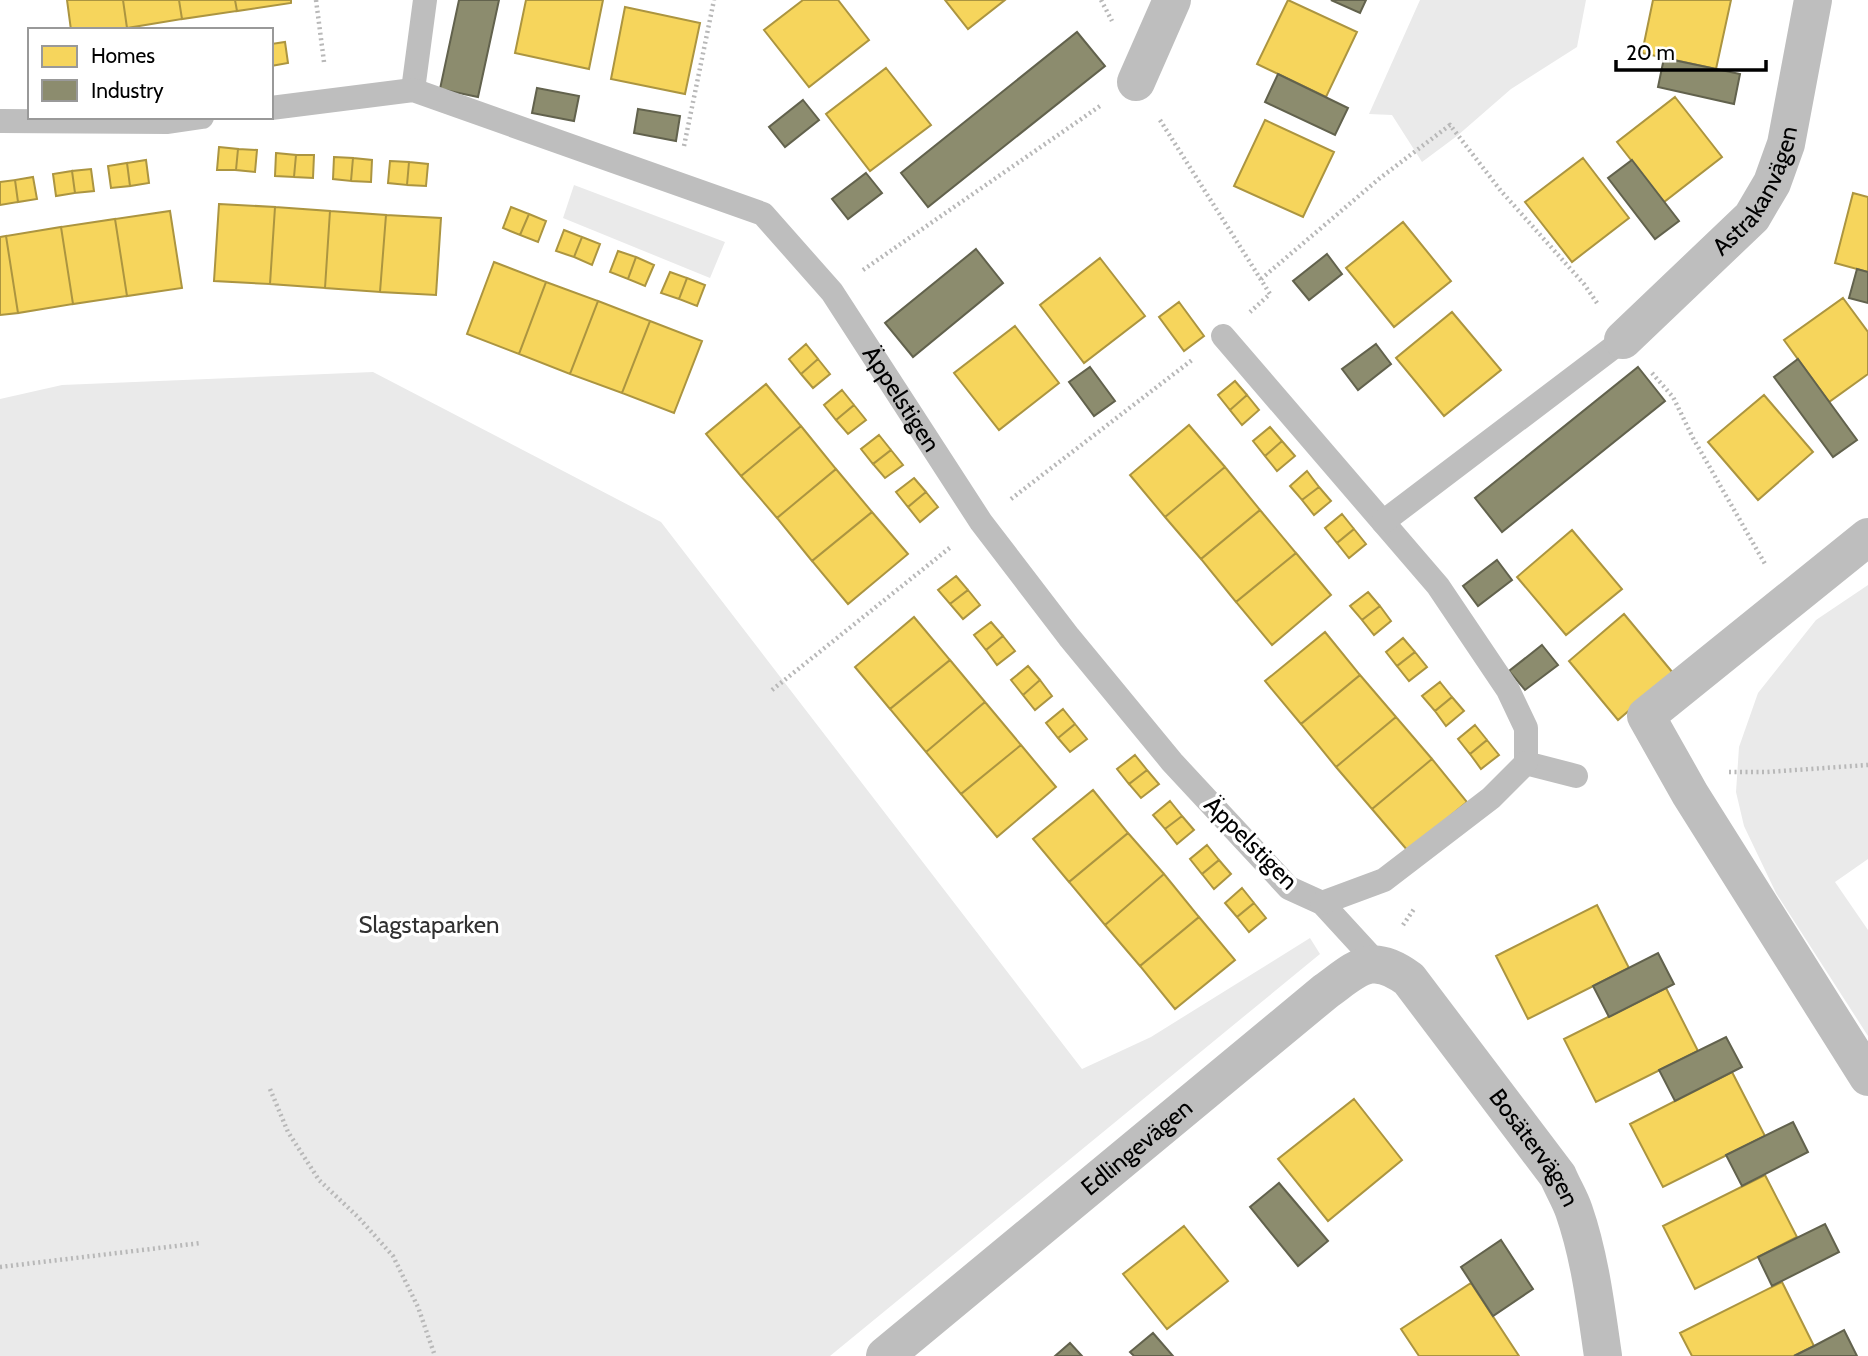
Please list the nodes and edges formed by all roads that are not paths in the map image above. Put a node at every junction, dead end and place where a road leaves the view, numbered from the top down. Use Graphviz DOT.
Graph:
graph roads {
  1 [pos="425,0"];
  2 [pos="1172,0"];
  3 [pos="1813,0"];
  4 [pos="1136,82"];
  5 [pos="413,90"];
  6 [pos="273,108"];
  7 [pos="188,119"];
  8 [pos="0,121"];
  9 [pos="1223,336"];
  10 [pos="1623,340"];
  11 [pos="1383,522"];
  12 [pos="1868,537"];
  13 [pos="1526,763"];
  14 [pos="1576,776"];
  15 [pos="1322,903"];
  16 [pos="1389,968"];
  17 [pos="1868,1077"];
  18 [pos="885,1356"];
  19 [pos="1603,1356"];
  1 -- 5 [label="lane"];
  2 -- 4 [label="street"];
  3 -- 10 [label="street, Astrakanvägen"];
  5 -- 6 [label="lane, Äppelstigen"];
  5 -- 15 [label="lane, Äppelstigen"];
  7 -- 8 [label="lane"];
  9 -- 11 [label="lane"];
  10 -- 11 [label="lane"];
  11 -- 13 [label="lane"];
  12 -- 17 [label="street"];
  13 -- 14 [label="lane"];
  13 -- 15 [label="lane"];
  15 -- 16 [label="lane, Äppelstigen"];
  16 -- 18 [label="street, Edlingevägen"];
  16 -- 19 [label="street, Bosätervägen"];
}
